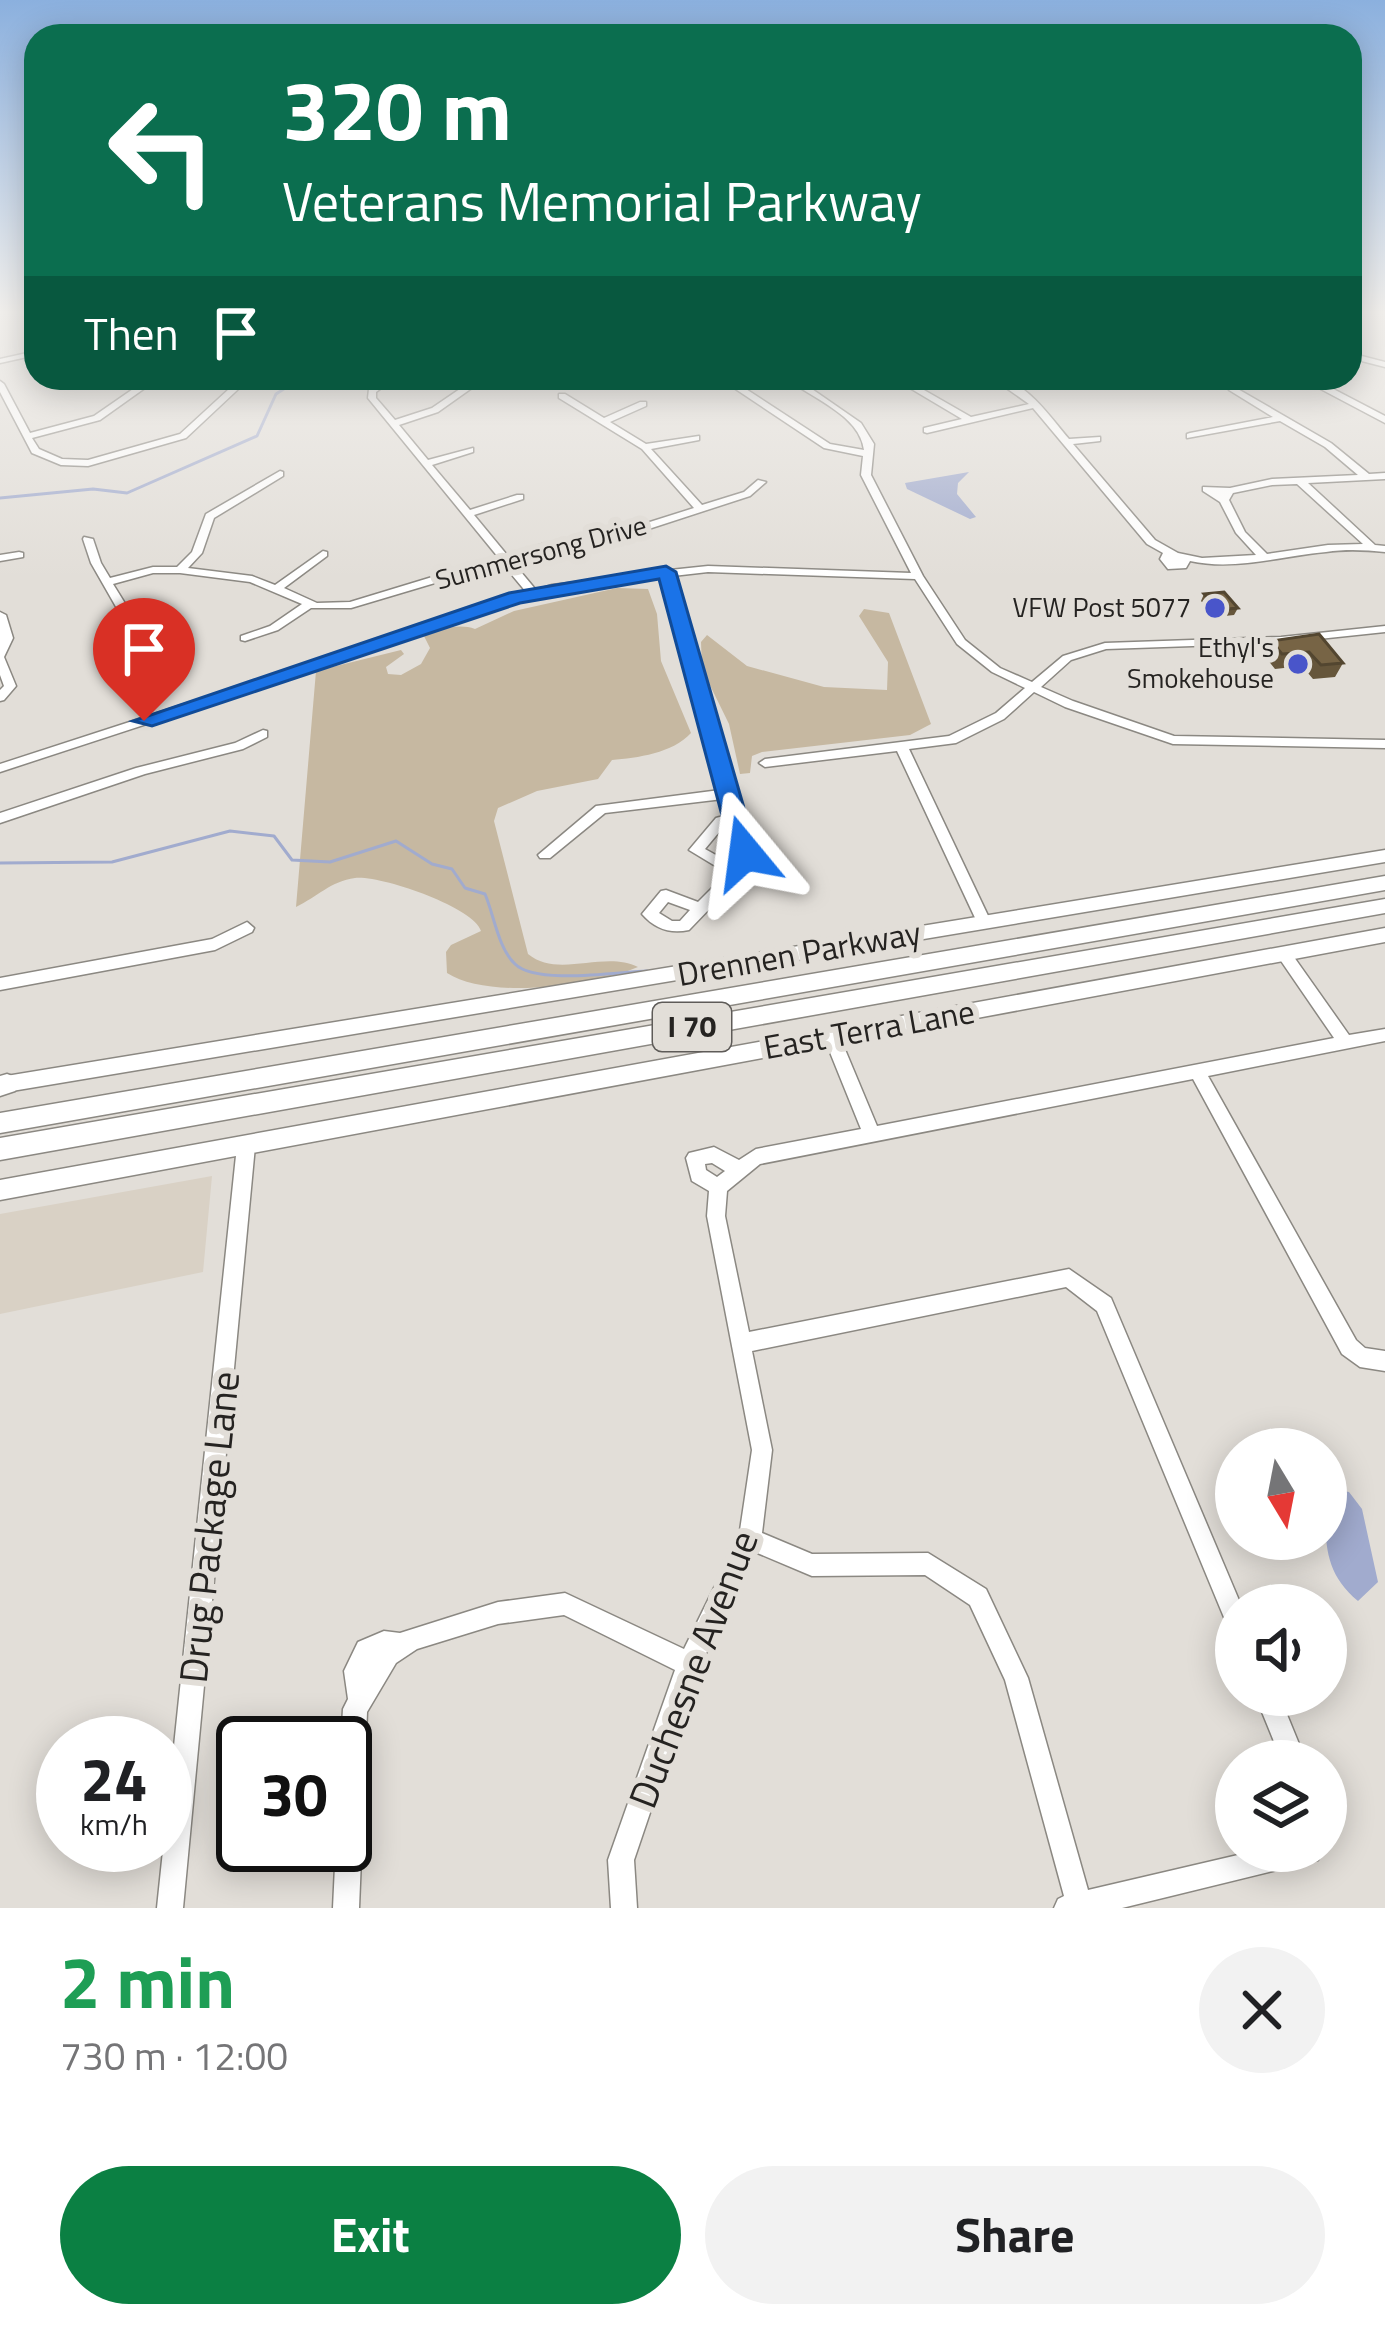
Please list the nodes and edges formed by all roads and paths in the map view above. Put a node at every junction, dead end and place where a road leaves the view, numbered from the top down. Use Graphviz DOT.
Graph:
graph roads {
  1 [pos="9,400"];
  2 [pos="123,400"];
  3 [pos="222,400"];
  4 [pos="374,400"];
  5 [pos="450,400"];
  6 [pos="569,400"];
  7 [pos="757,400"];
  8 [pos="823,400"];
  9 [pos="935,400"];
  10 [pos="1028,400"];
  11 [pos="1250,400"];
  12 [pos="1349,400"];
  13 [pos="644,404"];
  14 [pos="1035,405"];
  15 [pos="1281,418"];
  16 [pos="1385,420"];
  17 [pos="604,421"];
  18 [pos="972,421"];
  19 [pos="396,423"];
  20 [pos="927,430"];
  21 [pos="28,436"];
  22 [pos="1190,436"];
  23 [pos="696,438"];
  24 [pos="1097,440"];
  25 [pos="1069,442"];
  26 [pos="644,447"];
  27 [pos="470,449"];
  28 [pos="868,454"];
  29 [pos="429,464"];
  30 [pos="280,474"];
  31 [pos="1385,476"];
  32 [pos="1366,477"];
  33 [pos="1299,480"];
  34 [pos="761,482"];
  35 [pos="520,496"];
  36 [pos="700,508"];
  37 [pos="472,513"];
  38 [pos="88,538"];
  39 [pos="1372,546"];
  40 [pos="1385,549"];
  41 [pos="322,554"];
  42 [pos="19,555"];
  43 [pos="1263,556"];
  44 [pos="0,558"];
  45 [pos="505,558"];
  46 [pos="181,570"];
  47 [pos="666,572"];
  48 [pos="918,576"];
  49 [pos="107,582"];
  50 [pos="276,589"];
  51 [pos="533,593"];
  52 [pos="310,604"];
  53 [pos="0,616"];
  54 [pos="133,626"];
  55 [pos="1385,628"];
  56 [pos="245,638"];
  57 [pos="0,657"];
  58 [pos="1031,688"];
  59 [pos="5,694"];
  60 [pos="263,734"];
  61 [pos="1385,744"];
  62 [pos="903,749"];
  63 [pos="765,763"];
  64 [pos="0,768"];
  65 [pos="728,794"];
  66 [pos="0,818"];
  67 [pos="735,819"];
  68 [pos="544,855"];
  69 [pos="1385,856"];
  70 [pos="736,872"];
  71 [pos="1385,883"];
  72 [pos="1385,907"];
  73 [pos="699,908"];
  74 [pos="984,922"];
  75 [pos="247,928"];
  76 [pos="1385,935"];
  77 [pos="1284,953"];
  78 [pos="0,984"];
  79 [pos="831,1035"];
  80 [pos="1383,1039"];
  81 [pos="1345,1042"];
  82 [pos="1198,1072"];
  83 [pos="2,1086"];
  84 [pos="0,1123"];
  85 [pos="871,1132"];
  86 [pos="246,1146"];
  87 [pos="0,1149"];
  88 [pos="736,1168"];
  89 [pos="718,1187"];
  90 [pos="0,1190"];
  91 [pos="742,1342"];
  92 [pos="1385,1361"];
  93 [pos="750,1539"];
  94 [pos="1221,1584"];
  95 [pos="688,1664"];
  96 [pos="1220,1872"];
  97 [pos="1073,1907"];
  98 [pos="170,1908"];
  99 [pos="346,1908"];
  100 [pos="625,1908"];
  1 -- 21 [label="street"];
  2 -- 21 [label="street"];
  3 -- 21 [label="street"];
  4 -- 19 [label="street"];
  5 -- 19 [label="street"];
  6 -- 17 [label="street"];
  7 -- 28 [label="street"];
  8 -- 28 [label="street"];
  9 -- 18 [label="street"];
  10 -- 14 [label="street"];
  11 -- 15 [label="street"];
  12 -- 16 [label="street"];
  13 -- 17 [label="street"];
  14 -- 18 [label="street"];
  14 -- 25 [label="street"];
  15 -- 22 [label="street"];
  15 -- 32 [label="street"];
  17 -- 26 [label="street"];
  18 -- 20 [label="street"];
  19 -- 29 [label="street"];
  23 -- 26 [label="street"];
  24 -- 25 [label="street"];
  25 -- 43 [label="street"];
  26 -- 36 [label="street"];
  27 -- 29 [label="street"];
  28 -- 48 [label="street"];
  29 -- 37 [label="street"];
  30 -- 46 [label="street"];
  31 -- 32 [label="street"];
  32 -- 33 [label="street"];
  33 -- 39 [label="street"];
  33 -- 43 [label="street"];
  34 -- 36 [label="street, Summersong Drive"];
  35 -- 37 [label="street"];
  36 -- 45 [label="street, Summersong Drive"];
  37 -- 45 [label="street"];
  38 -- 49 [label="street"];
  39 -- 40 [label="street"];
  39 -- 43 [label="street"];
  41 -- 50 [label="street"];
  42 -- 44 [label="street"];
  45 -- 51 [label="street"];
  45 -- 52 [label="street, Summersong Drive"];
  46 -- 49 [label="street, Summersong Drive"];
  46 -- 50 [label="street, Summersong Drive"];
  47 -- 48 [label="street"];
  47 -- 51 [label="street"];
  47 -- 65 [label="street"];
  48 -- 58 [label="street"];
  49 -- 54 [label="street"];
  50 -- 52 [label="street, Summersong Drive"];
  51 -- 64 [label="street"];
  52 -- 56 [label="street"];
  53 -- 57 [label="street"];
  55 -- 58 [label="street"];
  57 -- 59 [label="street"];
  58 -- 61 [label="street"];
  58 -- 62 [label="street"];
  60 -- 66 [label="street"];
  62 -- 63 [label="street"];
  62 -- 74 [label="street"];
  65 -- 67 [label="street"];
  65 -- 68 [label="street"];
  67 -- 70 [label="street"];
  67 -- 70 [label="street"];
  69 -- 74 [label="main road, Drennen Parkway"];
  70 -- 73 [label="street"];
  71 -- 84 [label="highway, I 70"];
  72 -- 87 [label="highway, I 70"];
  74 -- 83 [label="main road, Drennen Parkway"];
  75 -- 78 [label="street"];
  76 -- 77 [label="main road, East Terra Lane"];
  77 -- 79 [label="main road, East Terra Lane"];
  77 -- 81 [label="street"];
  79 -- 85 [label="street"];
  79 -- 86 [label="main road, East Terra Lane"];
  80 -- 81 [label="street"];
  81 -- 82 [label="street"];
  82 -- 85 [label="street"];
  82 -- 92 [label="street"];
  85 -- 88 [label="street"];
  86 -- 90 [label="main road, East Terra Lane"];
  86 -- 98 [label="street, Drug Package Lane"];
  88 -- 89 [label="street"];
  88 -- 89 [label="street, Duchesne Avenue"];
  89 -- 91 [label="street, Duchesne Avenue"];
  91 -- 93 [label="street, Duchesne Avenue"];
  91 -- 94 [label="street"];
  93 -- 95 [label="street, Duchesne Avenue"];
  93 -- 97 [label="street"];
  95 -- 99 [label="street"];
  95 -- 100 [label="street, Duchesne Avenue"];
  96 -- 97 [label="street"];
}
